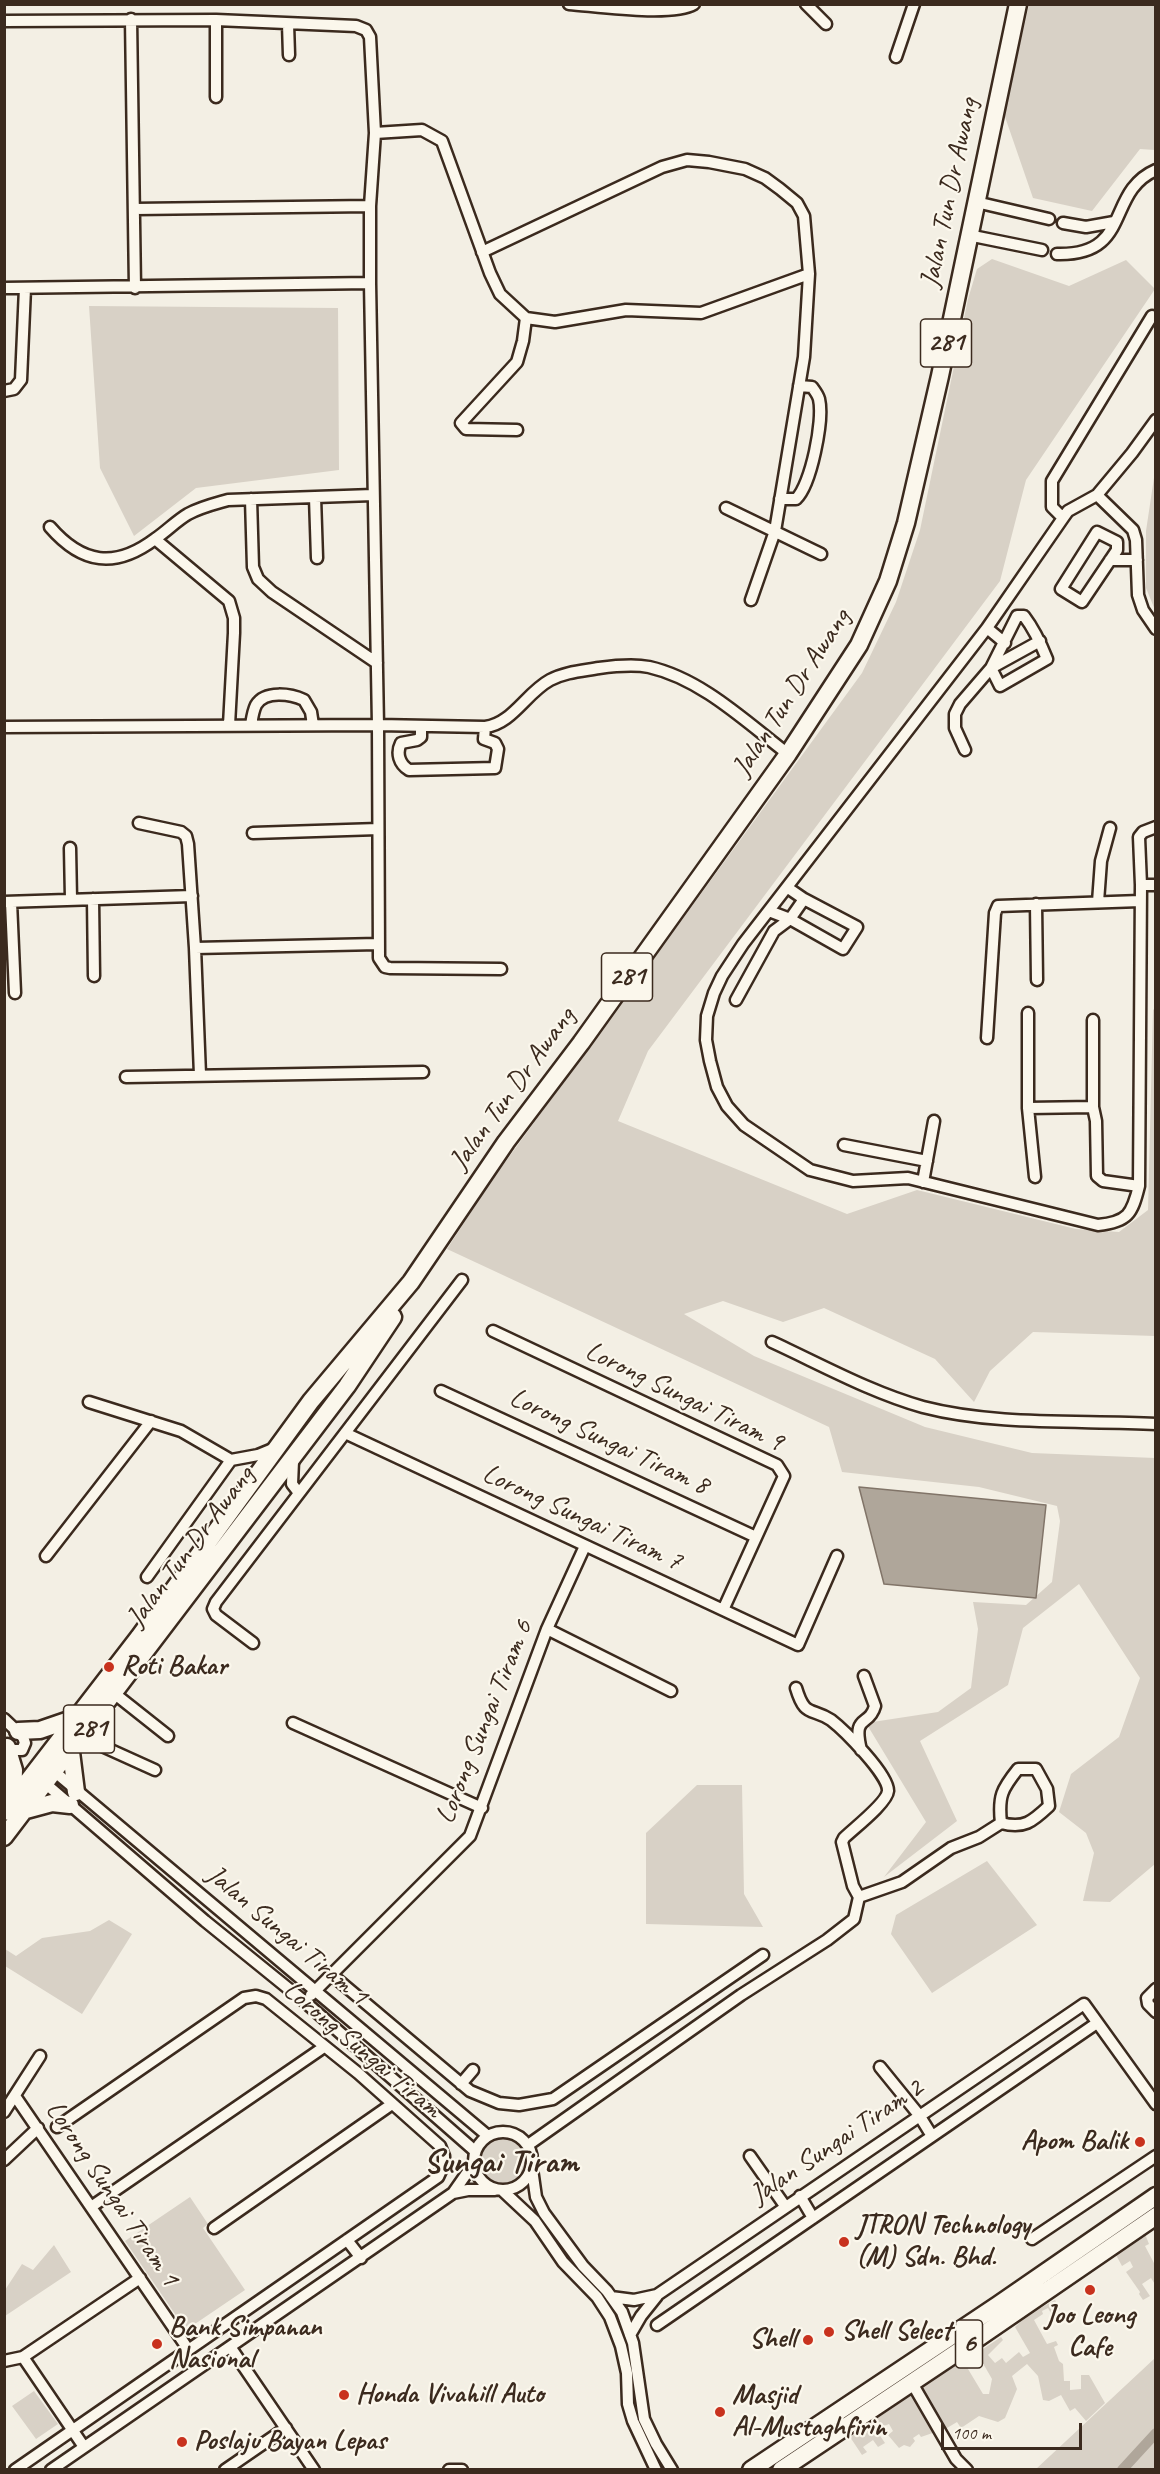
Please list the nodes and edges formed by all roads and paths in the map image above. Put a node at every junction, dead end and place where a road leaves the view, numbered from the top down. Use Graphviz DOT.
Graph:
graph roads {
  1 [pos="569,4"];
  2 [pos="694,4"];
  3 [pos="806,4"];
  4 [pos="914,4"];
  5 [pos="1018,4"];
  6 [pos="131,19"];
  7 [pos="216,20"];
  8 [pos="4,21"];
  9 [pos="288,24"];
  10 [pos="826,24"];
  11 [pos="289,55"];
  12 [pos="896,57"];
  13 [pos="216,97"];
  14 [pos="375,133"];
  15 [pos="1155,170"];
  16 [pos="976,202"];
  17 [pos="370,206"];
  18 [pos="135,209"];
  19 [pos="1048,219"];
  20 [pos="1114,222"];
  21 [pos="1063,223"];
  22 [pos="968,235"];
  23 [pos="1042,250"];
  24 [pos="482,252"];
  25 [pos="1057,254"];
  26 [pos="809,274"];
  27 [pos="370,283"];
  28 [pos="4,288"];
  29 [pos="25,288"];
  30 [pos="135,288"];
  31 [pos="1152,316"];
  32 [pos="526,318"];
  33 [pos="799,386"];
  34 [pos="4,391"];
  35 [pos="1155,420"];
  36 [pos="516,430"];
  37 [pos="373,495"];
  38 [pos="1096,495"];
  39 [pos="315,497"];
  40 [pos="251,499"];
  41 [pos="780,499"];
  42 [pos="726,508"];
  43 [pos="1063,518"];
  44 [pos="50,527"];
  45 [pos="775,531"];
  46 [pos="155,539"];
  47 [pos="821,554"];
  48 [pos="317,558"];
  49 [pos="1110,560"];
  50 [pos="1137,560"];
  51 [pos="751,600"];
  52 [pos="997,615"];
  53 [pos="1012,626"];
  54 [pos="987,628"];
  55 [pos="1155,629"];
  56 [pos="1040,641"];
  57 [pos="1005,644"];
  58 [pos="377,663"];
  59 [pos="991,668"];
  60 [pos="378,724"];
  61 [pos="229,725"];
  62 [pos="251,725"];
  63 [pos="313,725"];
  64 [pos="421,726"];
  65 [pos="4,727"];
  66 [pos="485,727"];
  67 [pos="965,750"];
  68 [pos="788,754"];
  69 [pos="139,823"];
  70 [pos="1155,827"];
  71 [pos="1110,828"];
  72 [pos="378,829"];
  73 [pos="254,833"];
  74 [pos="70,848"];
  75 [pos="1141,885"];
  76 [pos="1155,885"];
  77 [pos="788,888"];
  78 [pos="192,896"];
  79 [pos="71,899"];
  80 [pos="93,899"];
  81 [pos="804,899"];
  82 [pos="1140,901"];
  83 [pos="8,902"];
  84 [pos="1098,902"];
  85 [pos="1036,904"];
  86 [pos="769,911"];
  87 [pos="790,919"];
  88 [pos="378,944"];
  89 [pos="195,948"];
  90 [pos="501,969"];
  91 [pos="94,975"];
  92 [pos="1036,980"];
  93 [pos="15,993"];
  94 [pos="736,1000"];
  95 [pos="1028,1013"];
  96 [pos="1093,1020"];
  97 [pos="987,1038"];
  98 [pos="423,1072"];
  99 [pos="200,1075"];
  100 [pos="126,1077"];
  101 [pos="1093,1107"];
  102 [pos="1028,1108"];
  103 [pos="934,1121"];
  104 [pos="844,1145"];
  105 [pos="927,1161"];
  106 [pos="1035,1177"];
  107 [pos="923,1182"];
  108 [pos="1139,1186"];
  109 [pos="462,1280"];
  110 [pos="411,1282"];
  111 [pos="493,1331"];
  112 [pos="772,1342"];
  113 [pos="441,1391"];
  114 [pos="89,1402"];
  115 [pos="151,1421"];
  116 [pos="1155,1424"];
  117 [pos="345,1433"];
  118 [pos="277,1446"];
  119 [pos="294,1455"];
  120 [pos="235,1459"];
  121 [pos="258,1487"];
  122 [pos="300,1493"];
  123 [pos="756,1537"];
  124 [pos="585,1546"];
  125 [pos="46,1556"];
  126 [pos="837,1556"];
  127 [pos="147,1577"];
  128 [pos="723,1610"];
  129 [pos="547,1629"];
  130 [pos="253,1643"];
  131 [pos="864,1676"];
  132 [pos="796,1688"];
  133 [pos="671,1691"];
  134 [pos="115,1694"];
  135 [pos="75,1718"];
  136 [pos="4,1719"];
  137 [pos="293,1723"];
  138 [pos="18,1731"];
  139 [pos="168,1736"];
  140 [pos="82,1737"];
  141 [pos="6,1746"];
  142 [pos="861,1750"];
  143 [pos="71,1752"];
  144 [pos="155,1770"];
  145 [pos="50,1778"];
  146 [pos="73,1798"];
  147 [pos="14,1807"];
  148 [pos="482,1808"];
  149 [pos="1001,1822"];
  150 [pos="4,1838"];
  151 [pos="859,1897"];
  152 [pos="763,1955"];
  153 [pos="332,1975"];
  154 [pos="1155,1989"];
  155 [pos="315,1991"];
  156 [pos="305,2002"];
  157 [pos="1155,2012"];
  158 [pos="1097,2023"];
  159 [pos="324,2047"];
  160 [pos="40,2056"];
  161 [pos="880,2067"];
  162 [pos="473,2070"];
  163 [pos="461,2084"];
  164 [pos="15,2096"];
  165 [pos="392,2104"];
  166 [pos="1155,2104"];
  167 [pos="4,2112"];
  168 [pos="919,2115"];
  169 [pos="57,2127"];
  170 [pos="38,2128"];
  171 [pos="488,2136"];
  172 [pos="932,2136"];
  173 [pos="528,2145"];
  174 [pos="475,2151"];
  175 [pos="750,2156"];
  176 [pos="1155,2156"];
  177 [pos="4,2160"];
  178 [pos="474,2163"];
  179 [pos="532,2169"];
  180 [pos="499,2190"];
  181 [pos="453,2193"];
  182 [pos="800,2196"];
  183 [pos="1155,2196"];
  184 [pos="785,2206"];
  185 [pos="91,2207"];
  186 [pos="1155,2216"];
  187 [pos="813,2218"];
  188 [pos="214,2228"];
  189 [pos="1032,2239"];
  190 [pos="347,2240"];
  191 [pos="361,2258"];
  192 [pos="140,2278"];
  193 [pos="657,2295"];
  194 [pos="611,2297"];
  195 [pos="657,2325"];
  196 [pos="630,2335"];
  197 [pos="231,2348"];
  198 [pos="189,2349"];
  199 [pos="23,2357"];
  200 [pos="4,2361"];
  201 [pos="912,2383"];
  202 [pos="286,2428"];
  203 [pos="72,2430"];
  204 [pos="84,2447"];
  205 [pos="15,2469"];
  206 [pos="51,2469"];
  207 [pos="225,2469"];
  208 [pos="314,2469"];
  209 [pos="449,2469"];
  210 [pos="462,2469"];
  211 [pos="656,2469"];
  212 [pos="672,2469"];
  213 [pos="751,2469"];
  214 [pos="781,2469"];
  215 [pos="967,2469"];
  1 -- 2 [label="street"];
  3 -- 10 [label="street"];
  4 -- 12 [label="street"];
  5 -- 16 [label="main road, Jalan Tun Dr Awang / 281"];
  6 -- 7 [label="street"];
  6 -- 8 [label="street"];
  6 -- 18 [label="street"];
  7 -- 9 [label="street"];
  7 -- 13 [label="street"];
  9 -- 11 [label="street"];
  9 -- 14 [label="street"];
  14 -- 17 [label="street"];
  14 -- 24 [label="street"];
  15 -- 20 [label="street"];
  16 -- 19 [label="street"];
  16 -- 22 [label="main road, Jalan Tun Dr Awang / 281"];
  17 -- 18 [label="street"];
  17 -- 27 [label="street"];
  18 -- 30 [label="street"];
  20 -- 21 [label="street"];
  20 -- 25 [label="street"];
  22 -- 23 [label="street"];
  22 -- 68 [label="main road, Jalan Tun Dr Awang / 281"];
  24 -- 26 [label="street"];
  24 -- 32 [label="street"];
  26 -- 32 [label="street"];
  26 -- 33 [label="street"];
  27 -- 30 [label="street"];
  27 -- 37 [label="street"];
  28 -- 29 [label="street"];
  29 -- 30 [label="street"];
  29 -- 34 [label="street"];
  31 -- 43 [label="street"];
  32 -- 36 [label="street"];
  33 -- 41 [label="street"];
  33 -- 41 [label="street"];
  35 -- 38 [label="street"];
  37 -- 39 [label="street"];
  37 -- 58 [label="street"];
  38 -- 43 [label="street"];
  38 -- 50 [label="street"];
  39 -- 40 [label="street"];
  39 -- 48 [label="street"];
  40 -- 46 [label="street"];
  40 -- 58 [label="street"];
  41 -- 45 [label="street"];
  42 -- 45 [label="street"];
  43 -- 52 [label="street"];
  44 -- 46 [label="street"];
  45 -- 47 [label="street"];
  45 -- 51 [label="street"];
  46 -- 61 [label="street"];
  49 -- 49 [label="street"];
  49 -- 50 [label="street"];
  50 -- 55 [label="street"];
  52 -- 53 [label="street"];
  52 -- 54 [label="street"];
  53 -- 56 [label="street"];
  53 -- 57 [label="street"];
  54 -- 57 [label="street"];
  54 -- 77 [label="street"];
  56 -- 59 [label="street"];
  56 -- 59 [label="street"];
  57 -- 59 [label="street"];
  58 -- 60 [label="street"];
  59 -- 67 [label="street"];
  60 -- 63 [label="street"];
  60 -- 64 [label="street"];
  60 -- 72 [label="street"];
  61 -- 62 [label="street"];
  61 -- 65 [label="street"];
  62 -- 63 [label="street"];
  62 -- 63 [label="street"];
  64 -- 66 [label="street"];
  64 -- 66 [label="street"];
  66 -- 68 [label="street"];
  68 -- 110 [label="main road, Jalan Tun Dr Awang / 281"];
  69 -- 78 [label="street"];
  70 -- 75 [label="street"];
  71 -- 84 [label="street"];
  72 -- 73 [label="street"];
  72 -- 88 [label="street"];
  74 -- 79 [label="street"];
  75 -- 76 [label="street"];
  75 -- 82 [label="street"];
  77 -- 81 [label="street"];
  77 -- 86 [label="street"];
  78 -- 80 [label="street"];
  78 -- 89 [label="street"];
  79 -- 80 [label="street"];
  79 -- 83 [label="street"];
  80 -- 91 [label="street"];
  81 -- 87 [label="street"];
  81 -- 87 [label="street"];
  82 -- 84 [label="street"];
  82 -- 108 [label="street"];
  83 -- 93 [label="street"];
  84 -- 85 [label="street"];
  85 -- 92 [label="street"];
  85 -- 97 [label="street"];
  86 -- 87 [label="street"];
  86 -- 107 [label="street"];
  87 -- 94 [label="street"];
  88 -- 89 [label="street"];
  88 -- 90 [label="street"];
  89 -- 99 [label="street"];
  95 -- 102 [label="street"];
  96 -- 101 [label="street"];
  98 -- 99 [label="street"];
  99 -- 100 [label="street"];
  101 -- 102 [label="street"];
  101 -- 108 [label="street"];
  102 -- 106 [label="street"];
  103 -- 105 [label="street"];
  104 -- 105 [label="street"];
  105 -- 107 [label="street"];
  107 -- 108 [label="street"];
  109 -- 117 [label="street"];
  110 -- 118 [label="main road, Jalan Tun Dr Awang / 281"];
  110 -- 119 [label="main road, Jalan Tun Dr Awang / 281"];
  111 -- 123 [label="street, Lorong Sungai Tiram 9"];
  112 -- 116 [label="street"];
  113 -- 123 [label="street, Lorong Sungai Tiram 8"];
  114 -- 115 [label="street"];
  115 -- 120 [label="street"];
  115 -- 125 [label="street"];
  117 -- 122 [label="street"];
  117 -- 124 [label="street, Lorong Sungai Tiram 7"];
  118 -- 120 [label="street"];
  118 -- 121 [label="main road, Jalan Tun Dr Awang / 281"];
  119 -- 121 [label="main road, Jalan Tun Dr Awang / 281"];
  119 -- 122 [label="street"];
  120 -- 121 [label="street"];
  120 -- 127 [label="street, Jalan Tun Dr Awang"];
  121 -- 122 [label="street"];
  121 -- 134 [label="main road, Jalan Tun Dr Awang / 281"];
  121 -- 135 [label="main road, Jalan Tun Dr Awang / 281"];
  122 -- 130 [label="street"];
  123 -- 128 [label="street, Lorong Sungai Tiram 9"];
  124 -- 128 [label="street, Lorong Sungai Tiram 7"];
  124 -- 129 [label="street, Lorong Sungai Tiram 6"];
  126 -- 128 [label="street, Lorong Sungai Tiram 7"];
  129 -- 133 [label="street"];
  129 -- 148 [label="street, Lorong Sungai Tiram 6"];
  131 -- 142 [label="street"];
  132 -- 142 [label="street"];
  134 -- 139 [label="street"];
  134 -- 140 [label="main road, Jalan Tun Dr Awang / 281"];
  135 -- 138 [label="main road"];
  135 -- 147 [label="main road, Jalan Tun Dr Awang / 281"];
  136 -- 138 [label="street"];
  137 -- 148 [label="street"];
  138 -- 141 [label="street"];
  140 -- 143 [label="main road, Jalan Tun Dr Awang / 281"];
  140 -- 144 [label="street"];
  141 -- 147 [label="main road"];
  142 -- 151 [label="street"];
  143 -- 145 [label="main road, Jalan Tun Dr Awang / 281"];
  143 -- 146 [label="main road"];
  145 -- 146 [label="street, Jalan Sungai Tiram 1"];
  145 -- 147 [label="main road, Jalan Tun Dr Awang / 281"];
  146 -- 147 [label="main road"];
  146 -- 155 [label="street, Jalan Sungai Tiram 1"];
  146 -- 156 [label="street, Jalan Sungai Tiram 1"];
  147 -- 150 [label="main road, Jalan Tun Dr Awang / 281"];
  148 -- 153 [label="street, Lorong Sungai Tiram 6"];
  149 -- 149 [label="street"];
  149 -- 151 [label="street"];
  151 -- 173 [label="street"];
  152 -- 163 [label="street"];
  153 -- 155 [label="street, Lorong Sungai Tiram 6"];
  153 -- 163 [label="street"];
  154 -- 157 [label="street"];
  155 -- 156 [label="street, Lorong Sungai Tiram 6"];
  155 -- 171 [label="street, Jalan Sungai Tiram 1"];
  156 -- 174 [label="street, Jalan Sungai Tiram 1"];
  158 -- 166 [label="street"];
  158 -- 168 [label="street, Jalan Sungai Tiram 2"];
  158 -- 172 [label="street"];
  159 -- 165 [label="street, Lorong Sungai Tiram"];
  159 -- 169 [label="street, Lorong Sungai Tiram"];
  159 -- 185 [label="street"];
  160 -- 164 [label="street"];
  161 -- 168 [label="street"];
  162 -- 163 [label="street"];
  164 -- 167 [label="street"];
  164 -- 170 [label="street, Lorong Sungai Tiram 1"];
  165 -- 188 [label="street"];
  165 -- 190 [label="street, Lorong Sungai Tiram"];
  168 -- 172 [label="street"];
  168 -- 182 [label="street, Jalan Sungai Tiram 2"];
  170 -- 177 [label="street"];
  170 -- 185 [label="street, Lorong Sungai Tiram 1"];
  171 -- 173 [label="street"];
  171 -- 174 [label="street"];
  172 -- 187 [label="street"];
  173 -- 179 [label="street"];
  174 -- 178 [label="street"];
  175 -- 184 [label="street"];
  176 -- 189 [label="street"];
  178 -- 180 [label="street"];
  178 -- 181 [label="street"];
  179 -- 180 [label="street"];
  179 -- 194 [label="street"];
  180 -- 181 [label="street"];
  180 -- 211 [label="street"];
  181 -- 191 [label="street"];
  182 -- 184 [label="street, Jalan Sungai Tiram 2"];
  182 -- 187 [label="street"];
  183 -- 213 [label="main road, 6"];
  184 -- 193 [label="street, Jalan Sungai Tiram 2"];
  185 -- 192 [label="street, Lorong Sungai Tiram 1"];
  186 -- 201 [label="main road, 6"];
  187 -- 195 [label="street"];
  190 -- 191 [label="street"];
  190 -- 198 [label="street, Lorong Sungai Tiram"];
  191 -- 197 [label="street"];
  192 -- 198 [label="street, Lorong Sungai Tiram 1"];
  192 -- 199 [label="street"];
  193 -- 194 [label="street, Jalan Sungai Tiram 2"];
  193 -- 196 [label="street"];
  194 -- 196 [label="street"];
  196 -- 212 [label="street"];
  197 -- 202 [label="street"];
  197 -- 204 [label="street"];
  198 -- 203 [label="street, Lorong Sungai Tiram"];
  199 -- 200 [label="street"];
  199 -- 203 [label="street"];
  201 -- 214 [label="main road, 6"];
  201 -- 215 [label="street"];
  202 -- 207 [label="street"];
  202 -- 208 [label="street"];
  203 -- 204 [label="street"];
  203 -- 205 [label="street, Lorong Sungai Tiram"];
  204 -- 206 [label="street"];
  209 -- 210 [label="street"];
}
